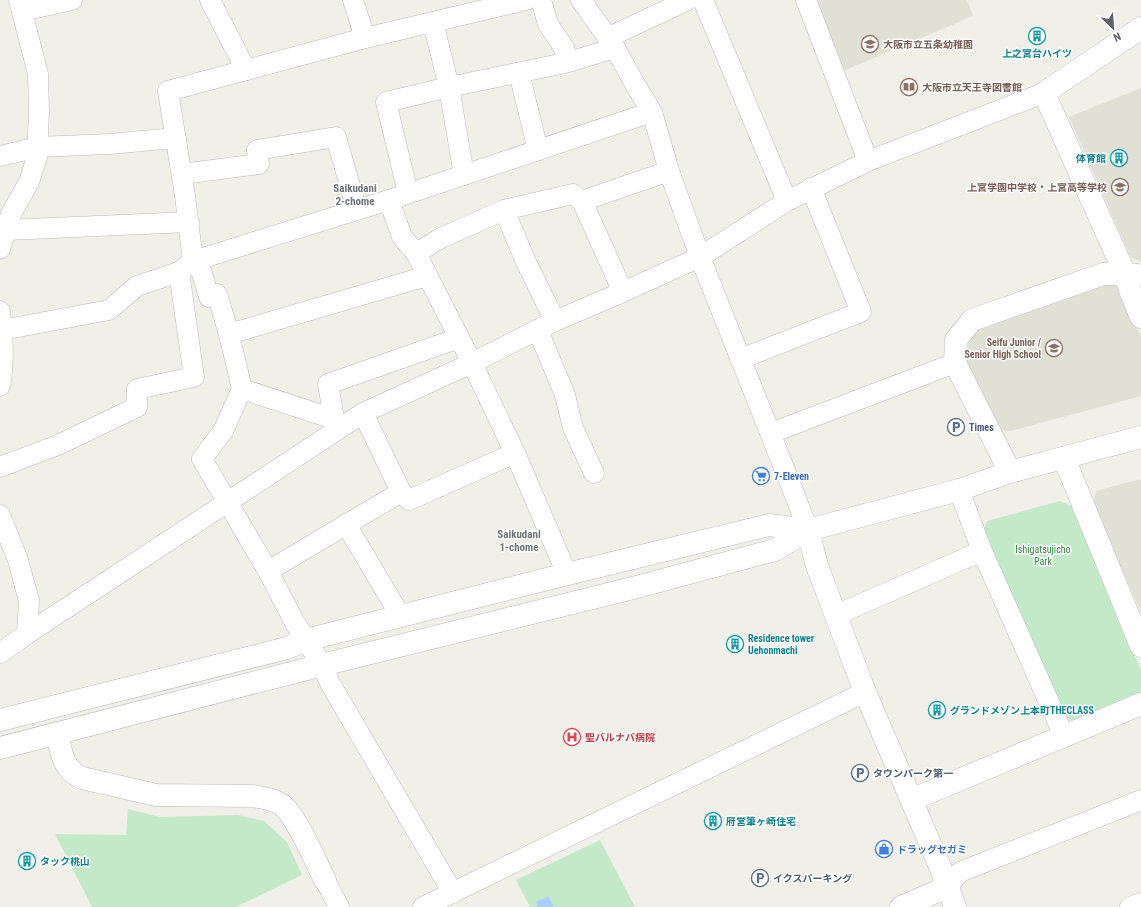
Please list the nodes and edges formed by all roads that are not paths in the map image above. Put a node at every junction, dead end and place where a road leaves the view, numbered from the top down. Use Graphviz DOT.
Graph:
graph roads {
  1 [pos="72,0"];
  2 [pos="210,0"];
  3 [pos="353,0"];
  4 [pos="526,0"];
  5 [pos="541,0"];
  6 [pos="581,0"];
  7 [pos="688,0"];
  8 [pos="703,0"];
  9 [pos="806,0"];
  10 [pos="20,5"];
  11 [pos="433,22"];
  12 [pos="1141,28"];
  13 [pos="365,38"];
  14 [pos="612,42"];
  15 [pos="568,62"];
  16 [pos="246,70"];
  17 [pos="519,73"];
  18 [pos="449,87"];
  19 [pos="1044,93"];
  20 [pos="652,112"];
  21 [pos="176,138"];
  22 [pos="38,147"];
  23 [pos="538,150"];
  24 [pos="0,156"];
  25 [pos="868,161"];
  26 [pos="669,171"];
  27 [pos="182,174"];
  28 [pos="464,175"];
  29 [pos="811,188"];
  30 [pos="408,193"];
  31 [pos="389,200"];
  32 [pos="582,201"];
  33 [pos="787,201"];
  34 [pos="357,210"];
  35 [pos="504,210"];
  36 [pos="188,222"];
  37 [pos="6,230"];
  38 [pos="0,249"];
  39 [pos="416,253"];
  40 [pos="700,257"];
  41 [pos="190,264"];
  42 [pos="1133,274"];
  43 [pos="427,276"];
  44 [pos="622,292"];
  45 [pos="1141,317"];
  46 [pos="1,320"];
  47 [pos="555,321"];
  48 [pos="537,330"];
  49 [pos="229,334"];
  50 [pos="459,338"];
  51 [pos="740,359"];
  52 [pos="472,363"];
  53 [pos="955,363"];
  54 [pos="0,386"];
  55 [pos="242,389"];
  56 [pos="363,413"];
  57 [pos="336,424"];
  58 [pos="771,433"];
  59 [pos="1141,437"];
  60 [pos="515,453"];
  61 [pos="1064,458"];
  62 [pos="0,467"];
  63 [pos="1010,472"];
  64 [pos="594,473"];
  65 [pos="959,490"];
  66 [pos="401,492"];
  67 [pos="228,503"];
  68 [pos="0,515"];
  69 [pos="346,524"];
  70 [pos="808,530"];
  71 [pos="982,551"];
  72 [pos="268,570"];
  73 [pos="567,574"];
  74 [pos="836,615"];
  75 [pos="401,616"];
  76 [pos="27,634"];
  77 [pos="306,640"];
  78 [pos="1141,646"];
  79 [pos="0,653"];
  80 [pos="322,665"];
  81 [pos="865,692"];
  82 [pos="1141,704"];
  83 [pos="0,720"];
  84 [pos="57,733"];
  85 [pos="1064,736"];
  86 [pos="0,748"];
  87 [pos="911,800"];
  88 [pos="1141,800"];
  89 [pos="325,880"];
  90 [pos="947,887"];
  91 [pos="453,893"];
  92 [pos="1141,903"];
  93 [pos="339,907"];
  94 [pos="423,907"];
  95 [pos="901,907"];
  96 [pos="955,907"];
  97 [pos="1130,907"];
  1 -- 10 [label="street"];
  2 -- 16 [label="street"];
  3 -- 13 [label="street"];
  4 -- 11 [label="street"];
  5 -- 15 [label="street"];
  6 -- 14 [label="street"];
  7 -- 14 [label="street"];
  8 -- 33 [label="street"];
  9 -- 25 [label="street"];
  10 -- 22 [label="street"];
  11 -- 13 [label="street"];
  11 -- 18 [label="street"];
  12 -- 19 [label="street"];
  13 -- 16 [label="street"];
  14 -- 15 [label="street"];
  14 -- 20 [label="street"];
  15 -- 17 [label="street"];
  16 -- 21 [label="street"];
  17 -- 18 [label="street"];
  17 -- 23 [label="street"];
  18 -- 28 [label="street"];
  18 -- 30 [label="street"];
  19 -- 25 [label="street"];
  19 -- 42 [label="street"];
  20 -- 23 [label="street"];
  20 -- 26 [label="street"];
  21 -- 22 [label="street"];
  21 -- 27 [label="street"];
  22 -- 24 [label="street"];
  22 -- 37 [label="street"];
  23 -- 28 [label="street"];
  25 -- 29 [label="street"];
  26 -- 32 [label="street"];
  26 -- 40 [label="street"];
  27 -- 34 [label="street"];
  27 -- 36 [label="street"];
  28 -- 30 [label="street"];
  29 -- 33 [label="street"];
  29 -- 51 [label="street"];
  30 -- 31 [label="street"];
  31 -- 34 [label="street"];
  31 -- 39 [label="street"];
  32 -- 35 [label="street"];
  32 -- 44 [label="street"];
  33 -- 40 [label="street"];
  34 -- 41 [label="street"];
  35 -- 39 [label="street"];
  35 -- 47 [label="street"];
  36 -- 37 [label="street"];
  36 -- 41 [label="street"];
  37 -- 38 [label="street"];
  39 -- 43 [label="street"];
  40 -- 44 [label="street"];
  40 -- 51 [label="street"];
  41 -- 46 [label="street"];
  41 -- 49 [label="street"];
  41 -- 62 [label="street"];
  42 -- 45 [label="street"];
  42 -- 53 [label="street"];
  43 -- 49 [label="street"];
  43 -- 50 [label="street"];
  44 -- 47 [label="street"];
  46 -- 54 [label="street"];
  47 -- 48 [label="street"];
  48 -- 52 [label="street"];
  48 -- 64 [label="street"];
  49 -- 55 [label="street"];
  50 -- 52 [label="street"];
  50 -- 57 [label="street"];
  51 -- 58 [label="street"];
  52 -- 56 [label="street"];
  52 -- 60 [label="street"];
  53 -- 58 [label="street"];
  53 -- 63 [label="street"];
  55 -- 57 [label="street"];
  55 -- 67 [label="street"];
  56 -- 57 [label="street"];
  56 -- 66 [label="street"];
  57 -- 67 [label="street"];
  58 -- 70 [label="street"];
  59 -- 61 [label="street"];
  60 -- 66 [label="street"];
  60 -- 73 [label="street"];
  61 -- 63 [label="street"];
  61 -- 78 [label="street"];
  63 -- 65 [label="street"];
  65 -- 70 [label="street"];
  65 -- 71 [label="street"];
  66 -- 69 [label="street"];
  67 -- 72 [label="street"];
  67 -- 76 [label="street"];
  68 -- 76 [label="street"];
  69 -- 72 [label="street"];
  69 -- 75 [label="street"];
  70 -- 73 [label="street"];
  70 -- 74 [label="street"];
  70 -- 80 [label="street"];
  71 -- 74 [label="street"];
  71 -- 85 [label="street"];
  72 -- 77 [label="street"];
  73 -- 75 [label="street"];
  74 -- 81 [label="street"];
  75 -- 77 [label="street"];
  76 -- 79 [label="street"];
  77 -- 80 [label="street"];
  77 -- 83 [label="street"];
  80 -- 84 [label="street"];
  80 -- 91 [label="street"];
  81 -- 87 [label="street"];
  81 -- 91 [label="street"];
  82 -- 85 [label="street"];
  84 -- 86 [label="street"];
  84 -- 89 [label="street"];
  85 -- 87 [label="street"];
  87 -- 90 [label="street"];
  88 -- 90 [label="street"];
  89 -- 93 [label="street"];
  90 -- 95 [label="street"];
  90 -- 96 [label="street"];
  91 -- 94 [label="street"];
  92 -- 97 [label="street"];
}
